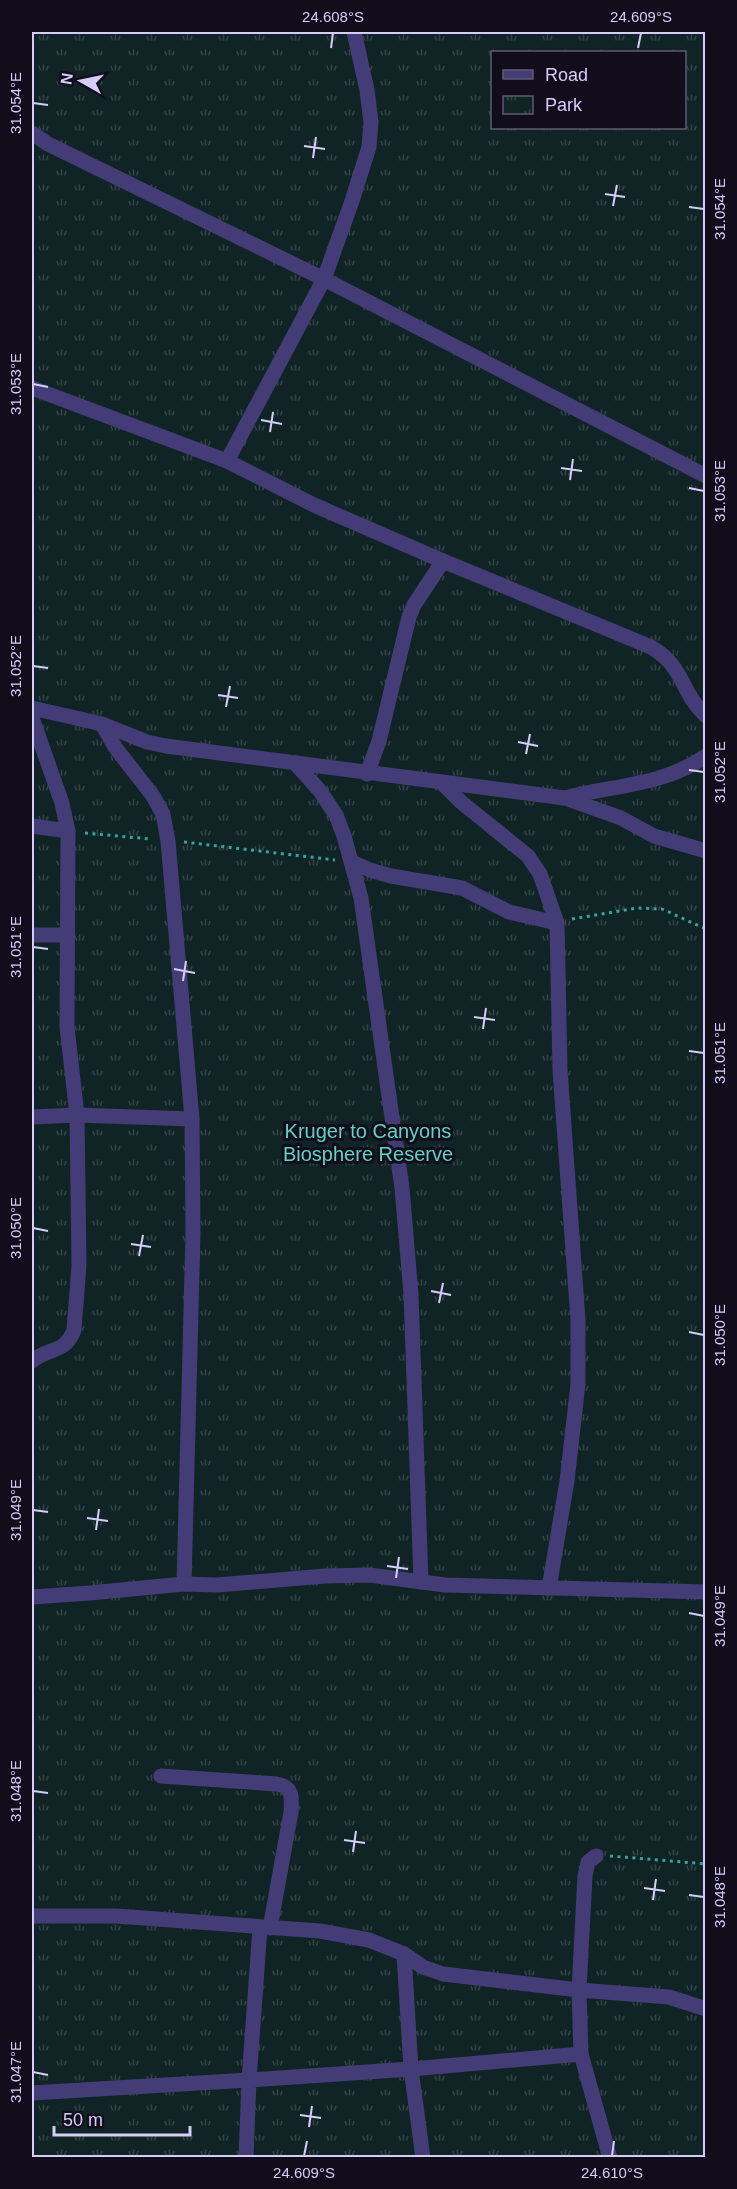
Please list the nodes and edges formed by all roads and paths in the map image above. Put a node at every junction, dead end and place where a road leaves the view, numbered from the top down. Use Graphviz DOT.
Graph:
graph roads {
  1 [pos="354,32"];
  2 [pos="32,133"];
  3 [pos="324,279"];
  4 [pos="32,388"];
  5 [pos="227,461"];
  6 [pos="705,476"];
  7 [pos="443,561"];
  8 [pos="32,708"];
  9 [pos="705,716"];
  10 [pos="32,718"];
  11 [pos="102,724"];
  12 [pos="705,756"];
  13 [pos="295,763"];
  14 [pos="367,774"];
  15 [pos="441,783"];
  16 [pos="565,798"];
  17 [pos="32,826"];
  18 [pos="68,831"];
  19 [pos="168,841"];
  20 [pos="705,851"];
  21 [pos="352,862"];
  22 [pos="557,923"];
  23 [pos="705,929"];
  24 [pos="32,935"];
  25 [pos="68,935"];
  26 [pos="77,1115"];
  27 [pos="32,1117"];
  28 [pos="192,1119"];
  29 [pos="32,1361"];
  30 [pos="421,1582"];
  31 [pos="184,1584"];
  32 [pos="549,1588"];
  33 [pos="705,1592"];
  34 [pos="32,1596"];
  35 [pos="161,1776"];
  36 [pos="597,1857"];
  37 [pos="705,1864"];
  38 [pos="32,1916"];
  39 [pos="265,1928"];
  40 [pos="404,1954"];
  41 [pos="579,1990"];
  42 [pos="705,2009"];
  43 [pos="581,2054"];
  44 [pos="411,2069"];
  45 [pos="249,2080"];
  46 [pos="32,2093"];
  47 [pos="246,2157"];
  48 [pos="423,2157"];
  49 [pos="610,2157"];
  1 -- 3 [label="street"];
  2 -- 3 [label="street"];
  3 -- 5 [label="street"];
  3 -- 6 [label="street"];
  4 -- 5 [label="street"];
  5 -- 7 [label="street"];
  7 -- 9 [label="street"];
  7 -- 14 [label="street"];
  8 -- 11 [label="street"];
  10 -- 18 [label="street"];
  11 -- 13 [label="street"];
  11 -- 19 [label="street"];
  12 -- 16 [label="street"];
  13 -- 14 [label="street"];
  13 -- 21 [label="street"];
  14 -- 15 [label="street"];
  15 -- 16 [label="street"];
  15 -- 22 [label="street"];
  16 -- 20 [label="street"];
  17 -- 18 [label="street"];
  18 -- 19 [label="path"];
  18 -- 25 [label="street"];
  19 -- 21 [label="path"];
  19 -- 28 [label="street"];
  21 -- 22 [label="street"];
  21 -- 30 [label="street"];
  22 -- 23 [label="path"];
  22 -- 32 [label="street"];
  24 -- 25 [label="street"];
  25 -- 26 [label="street"];
  26 -- 27 [label="street"];
  26 -- 28 [label="street"];
  26 -- 29 [label="street"];
  28 -- 31 [label="street"];
  30 -- 31 [label="street"];
  30 -- 32 [label="street"];
  31 -- 34 [label="street"];
  32 -- 33 [label="street"];
  35 -- 39 [label="street"];
  36 -- 37 [label="path"];
  36 -- 41 [label="street"];
  38 -- 39 [label="street"];
  39 -- 40 [label="street"];
  39 -- 45 [label="street"];
  40 -- 41 [label="street"];
  40 -- 44 [label="street"];
  41 -- 42 [label="street"];
  41 -- 43 [label="street"];
  43 -- 44 [label="street"];
  43 -- 49 [label="street"];
  44 -- 45 [label="street"];
  44 -- 48 [label="street"];
  45 -- 46 [label="street"];
  45 -- 47 [label="street"];
}
